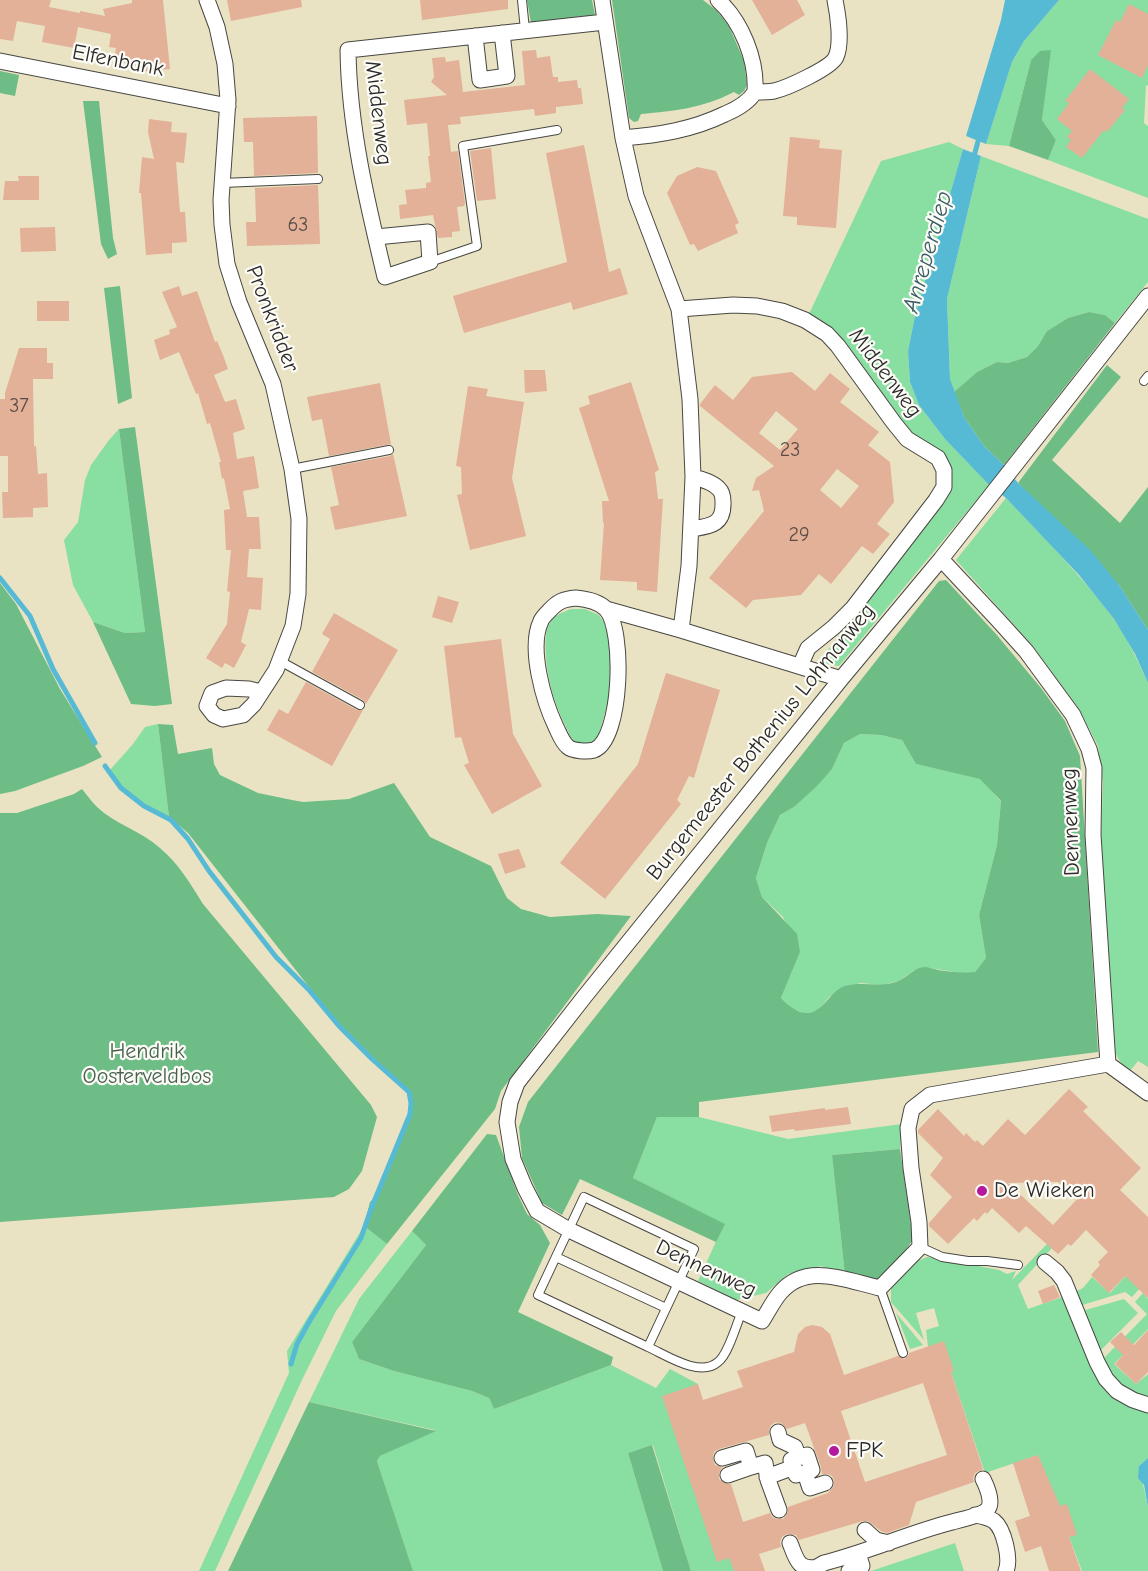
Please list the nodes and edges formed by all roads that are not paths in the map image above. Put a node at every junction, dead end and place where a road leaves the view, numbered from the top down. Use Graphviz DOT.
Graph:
graph roads {
  1 [pos="207,0"];
  2 [pos="522,0"];
  3 [pos="602,0"];
  4 [pos="718,0"];
  5 [pos="835,0"];
  6 [pos="605,22"];
  7 [pos="525,30"];
  8 [pos="502,33"];
  9 [pos="475,36"];
  10 [pos="0,61"];
  11 [pos="755,92"];
  12 [pos="228,106"];
  13 [pos="557,130"];
  14 [pos="623,138"];
  15 [pos="318,179"];
  16 [pos="222,183"];
  17 [pos="376,237"];
  18 [pos="430,262"];
  19 [pos="1148,296"];
  20 [pos="679,309"];
  21 [pos="389,450"];
  22 [pos="292,469"];
  23 [pos="693,477"];
  24 [pos="692,529"];
  25 [pos="940,559"];
  26 [pos="606,609"];
  27 [pos="681,630"];
  28 [pos="280,661"];
  29 [pos="800,666"];
  30 [pos="841,679"];
  31 [pos="261,692"];
  32 [pos="360,705"];
  33 [pos="1108,1064"];
  34 [pos="1148,1093"];
  35 [pos="569,1230"];
  36 [pos="920,1247"];
  37 [pos="556,1257"];
  38 [pos="1046,1262"];
  39 [pos="1018,1265"];
  40 [pos="679,1281"];
  41 [pos="880,1288"];
  42 [pos="666,1308"];
  43 [pos="742,1311"];
  44 [pos="648,1347"];
  45 [pos="903,1353"];
  46 [pos="1148,1405"];
  47 [pos="778,1432"];
  48 [pos="722,1458"];
  49 [pos="799,1466"];
  50 [pos="751,1467"];
  51 [pos="728,1474"];
  52 [pos="767,1477"];
  53 [pos="983,1479"];
  54 [pos="816,1490"];
  55 [pos="990,1499"];
  56 [pos="779,1510"];
  57 [pos="975,1515"];
  58 [pos="999,1526"];
  59 [pos="865,1530"];
  60 [pos="889,1543"];
  61 [pos="790,1544"];
  62 [pos="858,1553"];
  63 [pos="815,1569"];
  64 [pos="849,1571"];
  65 [pos="1006,1571"];
  1 -- 12 [label="street, Pronkridder"];
  2 -- 7 [label="lane"];
  3 -- 6 [label="street"];
  4 -- 11 [label="street"];
  5 -- 11 [label="street"];
  6 -- 7 [label="street, Middenweg"];
  6 -- 14 [label="street"];
  7 -- 8 [label="street, Middenweg"];
  8 -- 9 [label="street, Middenweg"];
  8 -- 9 [label="street"];
  9 -- 17 [label="street, Middenweg"];
  10 -- 12 [label="street, Elfenbank"];
  11 -- 14 [label="street"];
  12 -- 16 [label="street, Pronkridder"];
  13 -- 18 [label="lane"];
  14 -- 20 [label="street"];
  15 -- 16 [label="lane"];
  16 -- 22 [label="street, Pronkridder"];
  17 -- 18 [label="street"];
  17 -- 18 [label="street, Middenweg"];
  19 -- 25 [label="street, Burgemeester Bothenius Lohmanweg"];
  20 -- 23 [label="street"];
  20 -- 29 [label="street, Middenweg"];
  21 -- 22 [label="lane"];
  22 -- 28 [label="street, Pronkridder"];
  23 -- 24 [label="street"];
  23 -- 24 [label="street"];
  24 -- 27 [label="street"];
  25 -- 30 [label="street, Burgemeester Bothenius Lohmanweg"];
  25 -- 33 [label="street, Dennenweg"];
  26 -- 26 [label="street"];
  26 -- 27 [label="street"];
  27 -- 29 [label="street"];
  28 -- 31 [label="street, Pronkridder"];
  28 -- 32 [label="lane"];
  29 -- 30 [label="street"];
  30 -- 35 [label="street, Burgemeester Bothenius Lohmanweg"];
  33 -- 34 [label="street"];
  33 -- 36 [label="street"];
  35 -- 37 [label="lane"];
  35 -- 40 [label="street, Dennenweg"];
  35 -- 40 [label="lane"];
  36 -- 39 [label="lane"];
  36 -- 41 [label="street"];
  37 -- 42 [label="lane"];
  37 -- 44 [label="lane"];
  38 -- 46 [label="street"];
  40 -- 42 [label="lane"];
  40 -- 43 [label="street, Dennenweg"];
  41 -- 43 [label="street, Dennenweg"];
  41 -- 45 [label="lane"];
  42 -- 44 [label="lane"];
  43 -- 44 [label="lane"];
  47 -- 49 [label="street"];
  48 -- 50 [label="street"];
  49 -- 52 [label="street"];
  49 -- 54 [label="street"];
  50 -- 51 [label="street"];
  50 -- 52 [label="street"];
  52 -- 56 [label="street"];
  53 -- 55 [label="street"];
  55 -- 57 [label="street"];
  55 -- 58 [label="street"];
  57 -- 58 [label="street"];
  57 -- 60 [label="street"];
  58 -- 65 [label="street"];
  59 -- 60 [label="street"];
  60 -- 62 [label="street"];
  61 -- 63 [label="street"];
  62 -- 63 [label="street"];
  62 -- 64 [label="street"];
}
